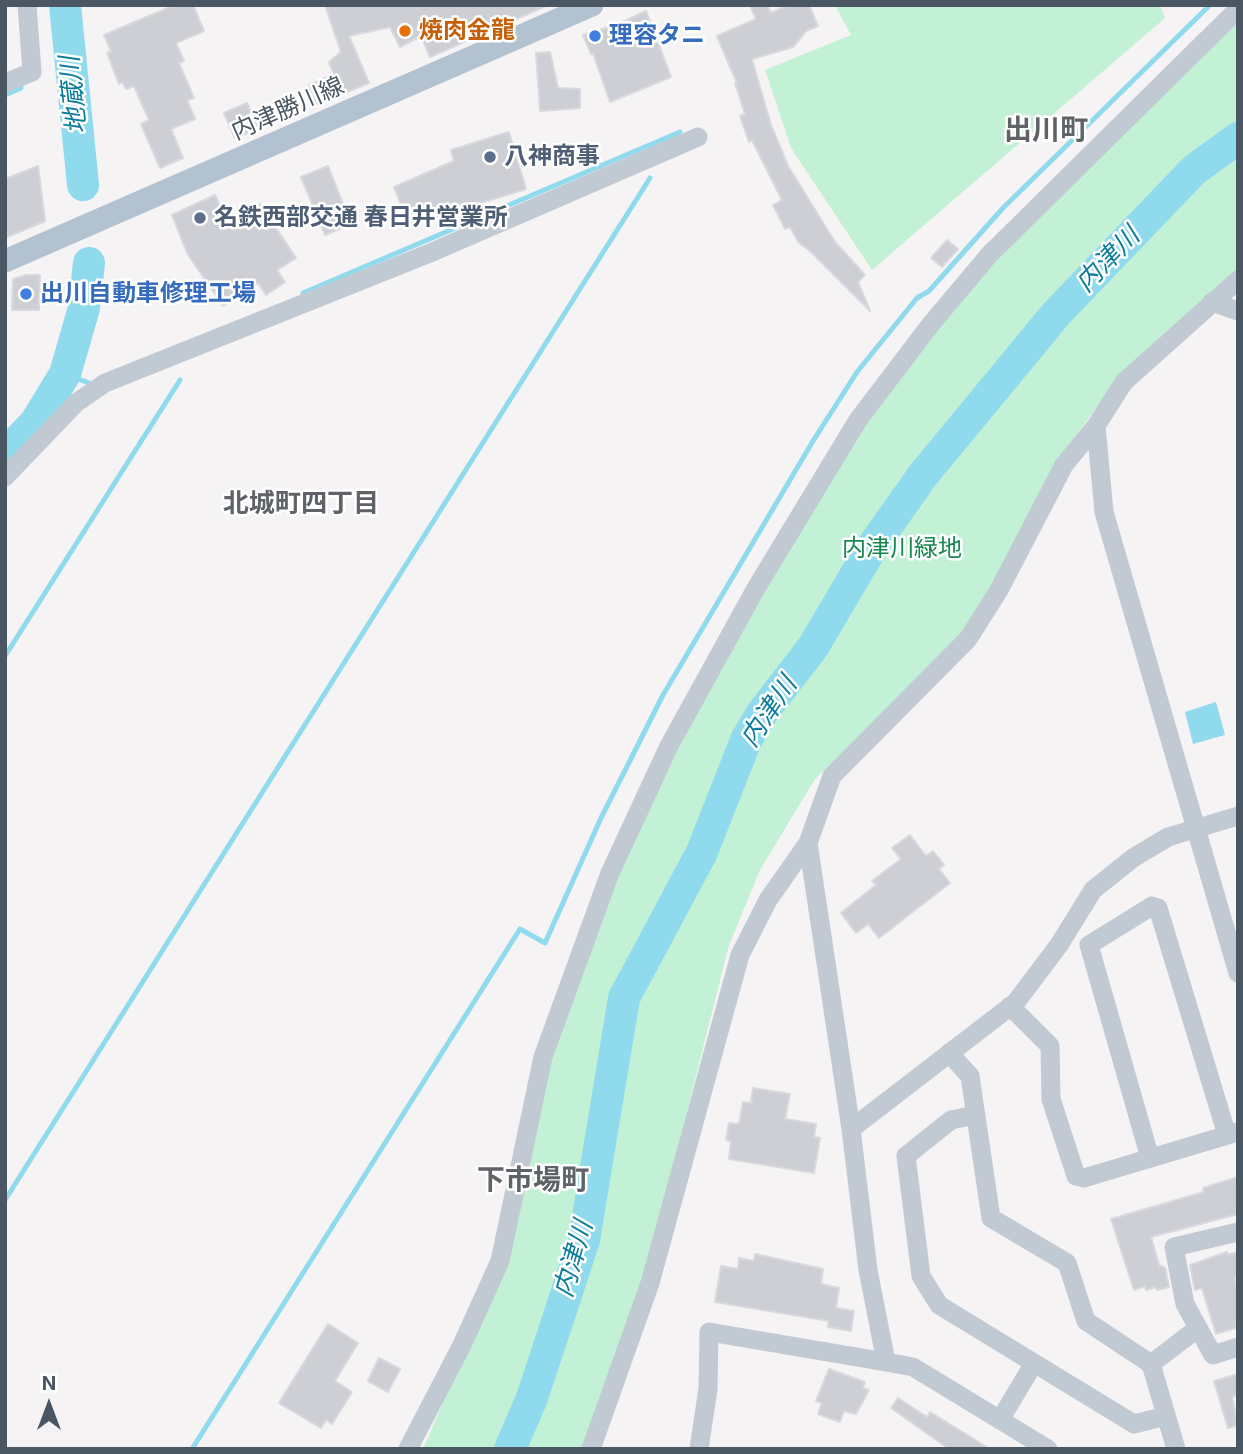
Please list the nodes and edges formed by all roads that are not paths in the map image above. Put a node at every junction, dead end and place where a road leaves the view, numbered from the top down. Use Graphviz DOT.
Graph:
graph roads {
  1 [pos="27,5"];
  2 [pos="592,5"];
  3 [pos="1238,9"];
  4 [pos="5,83"];
  5 [pos="698,136"];
  6 [pos="5,261"];
  7 [pos="1238,280"];
  8 [pos="1212,302"];
  9 [pos="1238,311"];
  10 [pos="1096,426"];
  11 [pos="5,477"];
  12 [pos="1238,816"];
  13 [pos="1195,830"];
  14 [pos="808,843"];
  15 [pos="1236,960"];
  16 [pos="1010,1006"];
  17 [pos="949,1053"];
  18 [pos="975,1115"];
  19 [pos="851,1129"];
  20 [pos="1233,1133"];
  21 [pos="1150,1158"];
  22 [pos="1238,1232"];
  23 [pos="1198,1328"];
  24 [pos="1238,1347"];
  25 [pos="886,1363"];
  26 [pos="1034,1363"];
  27 [pos="1151,1364"];
  28 [pos="1166,1416"];
  29 [pos="1000,1420"];
  30 [pos="408,1449"];
  31 [pos="591,1449"];
  32 [pos="699,1449"];
  33 [pos="1048,1449"];
  34 [pos="1176,1449"];
  1 -- 4 [label="street"];
  2 -- 6 [label="main road, 内津勝川線"];
  3 -- 30 [label="street"];
  5 -- 11 [label="street"];
  7 -- 8 [label="street"];
  8 -- 9 [label="street"];
  8 -- 10 [label="street"];
  10 -- 13 [label="street"];
  10 -- 14 [label="street"];
  12 -- 13 [label="street"];
  13 -- 15 [label="street"];
  13 -- 16 [label="street"];
  14 -- 19 [label="street"];
  14 -- 31 [label="street"];
  16 -- 17 [label="street"];
  16 -- 21 [label="street"];
  17 -- 18 [label="street"];
  17 -- 19 [label="street"];
  18 -- 26 [label="street"];
  18 -- 27 [label="street"];
  19 -- 25 [label="street"];
  20 -- 21 [label="street"];
  20 -- 21 [label="street"];
  22 -- 23 [label="street"];
  23 -- 24 [label="street"];
  23 -- 27 [label="street"];
  25 -- 29 [label="street"];
  25 -- 32 [label="street"];
  26 -- 28 [label="street"];
  26 -- 29 [label="street"];
  27 -- 28 [label="street"];
  28 -- 34 [label="street"];
  29 -- 33 [label="street"];
}
